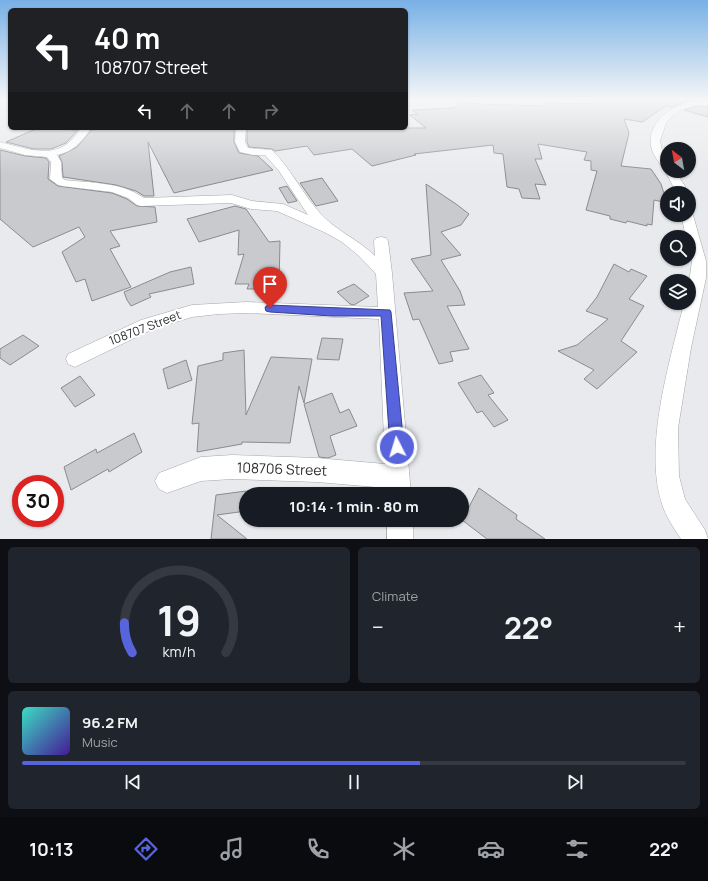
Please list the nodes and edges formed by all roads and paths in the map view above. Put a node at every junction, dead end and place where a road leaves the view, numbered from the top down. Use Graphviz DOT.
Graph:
graph roads {
  1 [pos="662,124"];
  2 [pos="85,130"];
  3 [pos="241,130"];
  4 [pos="0,146"];
  5 [pos="49,153"];
  6 [pos="660,155"];
  7 [pos="689,222"];
  8 [pos="330,230"];
  9 [pos="381,241"];
  10 [pos="384,272"];
  11 [pos="386,312"];
  12 [pos="75,359"];
  13 [pos="167,481"];
  14 [pos="399,486"];
  15 [pos="400,527"];
  16 [pos="400,539"];
  17 [pos="696,539"];
  1 -- 6 [label="street"];
  2 -- 5 [label="street"];
  3 -- 8 [label="street"];
  4 -- 5 [label="street"];
  5 -- 8 [label="street"];
  7 -- 17 [label="street"];
  8 -- 10 [label="street"];
  9 -- 10 [label="street"];
  10 -- 11 [label="street"];
  11 -- 12 [label="street, 108707 Street"];
  11 -- 14 [label="street"];
  13 -- 14 [label="street, 108706 Street"];
  15 -- 16 [label="street"];
}
